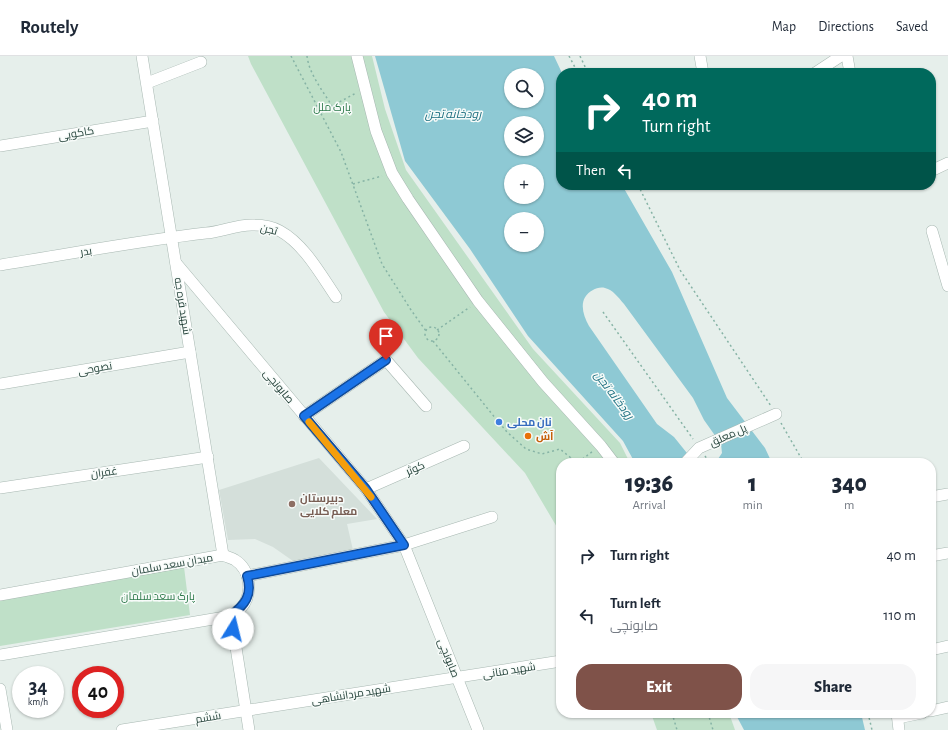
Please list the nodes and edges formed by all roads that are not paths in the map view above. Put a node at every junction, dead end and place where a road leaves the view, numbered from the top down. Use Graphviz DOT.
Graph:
graph roads {
  1 [pos="142,56"];
  2 [pos="357,56"];
  3 [pos="700,56"];
  4 [pos="841,56"];
  5 [pos="847,56"];
  6 [pos="202,62"];
  7 [pos="702,68"];
  8 [pos="823,68"];
  9 [pos="849,68"];
  10 [pos="147,83"];
  11 [pos="153,120"];
  12 [pos="0,146"];
  13 [pos="948,163"];
  14 [pos="936,169"];
  15 [pos="932,231"];
  16 [pos="172,237"];
  17 [pos="176,263"];
  18 [pos="0,265"];
  19 [pos="948,286"];
  20 [pos="336,297"];
  21 [pos="190,352"];
  22 [pos="0,384"];
  23 [pos="426,406"];
  24 [pos="776,414"];
  25 [pos="304,416"];
  26 [pos="464,446"];
  27 [pos="208,457"];
  28 [pos="610,458"];
  29 [pos="690,458"];
  30 [pos="0,488"];
  31 [pos="366,489"];
  32 [pos="948,494"];
  33 [pos="936,496"];
  34 [pos="492,517"];
  35 [pos="404,545"];
  36 [pos="948,553"];
  37 [pos="223,555"];
  38 [pos="936,555"];
  39 [pos="247,576"];
  40 [pos="0,595"];
  41 [pos="230,616"];
  42 [pos="948,646"];
  43 [pos="936,649"];
  44 [pos="0,655"];
  45 [pos="556,662"];
  46 [pos="457,678"];
  47 [pos="0,689"];
  48 [pos="948,707"];
  49 [pos="936,710"];
  50 [pos="246,711"];
  51 [pos="897,718"];
  52 [pos="7,730"];
  53 [pos="122,730"];
  54 [pos="249,730"];
  55 [pos="478,730"];
  56 [pos="899,730"];
  1 -- 10 [label="street, شهید قره جه"];
  2 -- 28 [label="street"];
  3 -- 7 [label="street"];
  4 -- 8 [label="street"];
  5 -- 9 [label="street"];
  6 -- 10 [label="street"];
  10 -- 11 [label="street, شهید قره جه"];
  11 -- 12 [label="street, کاکویی"];
  11 -- 16 [label="street, شهید قره جه"];
  13 -- 14 [label="street"];
  15 -- 19 [label="street"];
  16 -- 17 [label="street, شهید قره جه"];
  16 -- 18 [label="street, بدر"];
  16 -- 20 [label="street, تجن"];
  17 -- 21 [label="street, شهید قره جه"];
  17 -- 25 [label="street, صابونچی"];
  21 -- 22 [label="street, نصوحی"];
  21 -- 27 [label="street, شهید قره جه"];
  23 -- 25 [label="street"];
  24 -- 29 [label="street, پل معلق"];
  25 -- 31 [label="street, صابونچی"];
  26 -- 31 [label="street, کوثر"];
  27 -- 30 [label="street, غفران"];
  27 -- 37 [label="street, شهید قره جه"];
  31 -- 35 [label="street, صابونچی"];
  32 -- 33 [label="street"];
  34 -- 35 [label="street"];
  35 -- 39 [label="street"];
  35 -- 46 [label="street, صابونچی"];
  36 -- 38 [label="street"];
  37 -- 39 [label="street, میدان سعد سلمان"];
  37 -- 40 [label="street, میدان سعد سلمان"];
  39 -- 41 [label="street"];
  41 -- 44 [label="street"];
  41 -- 50 [label="street"];
  42 -- 43 [label="street"];
  45 -- 46 [label="street, شهید منانی"];
  46 -- 50 [label="street, شهید مردانشاهی"];
  46 -- 55 [label="street, صابونچی"];
  47 -- 52 [label="street"];
  48 -- 49 [label="street"];
  50 -- 53 [label="street, ششم"];
  50 -- 54 [label="street"];
  51 -- 56 [label="street"];
}
